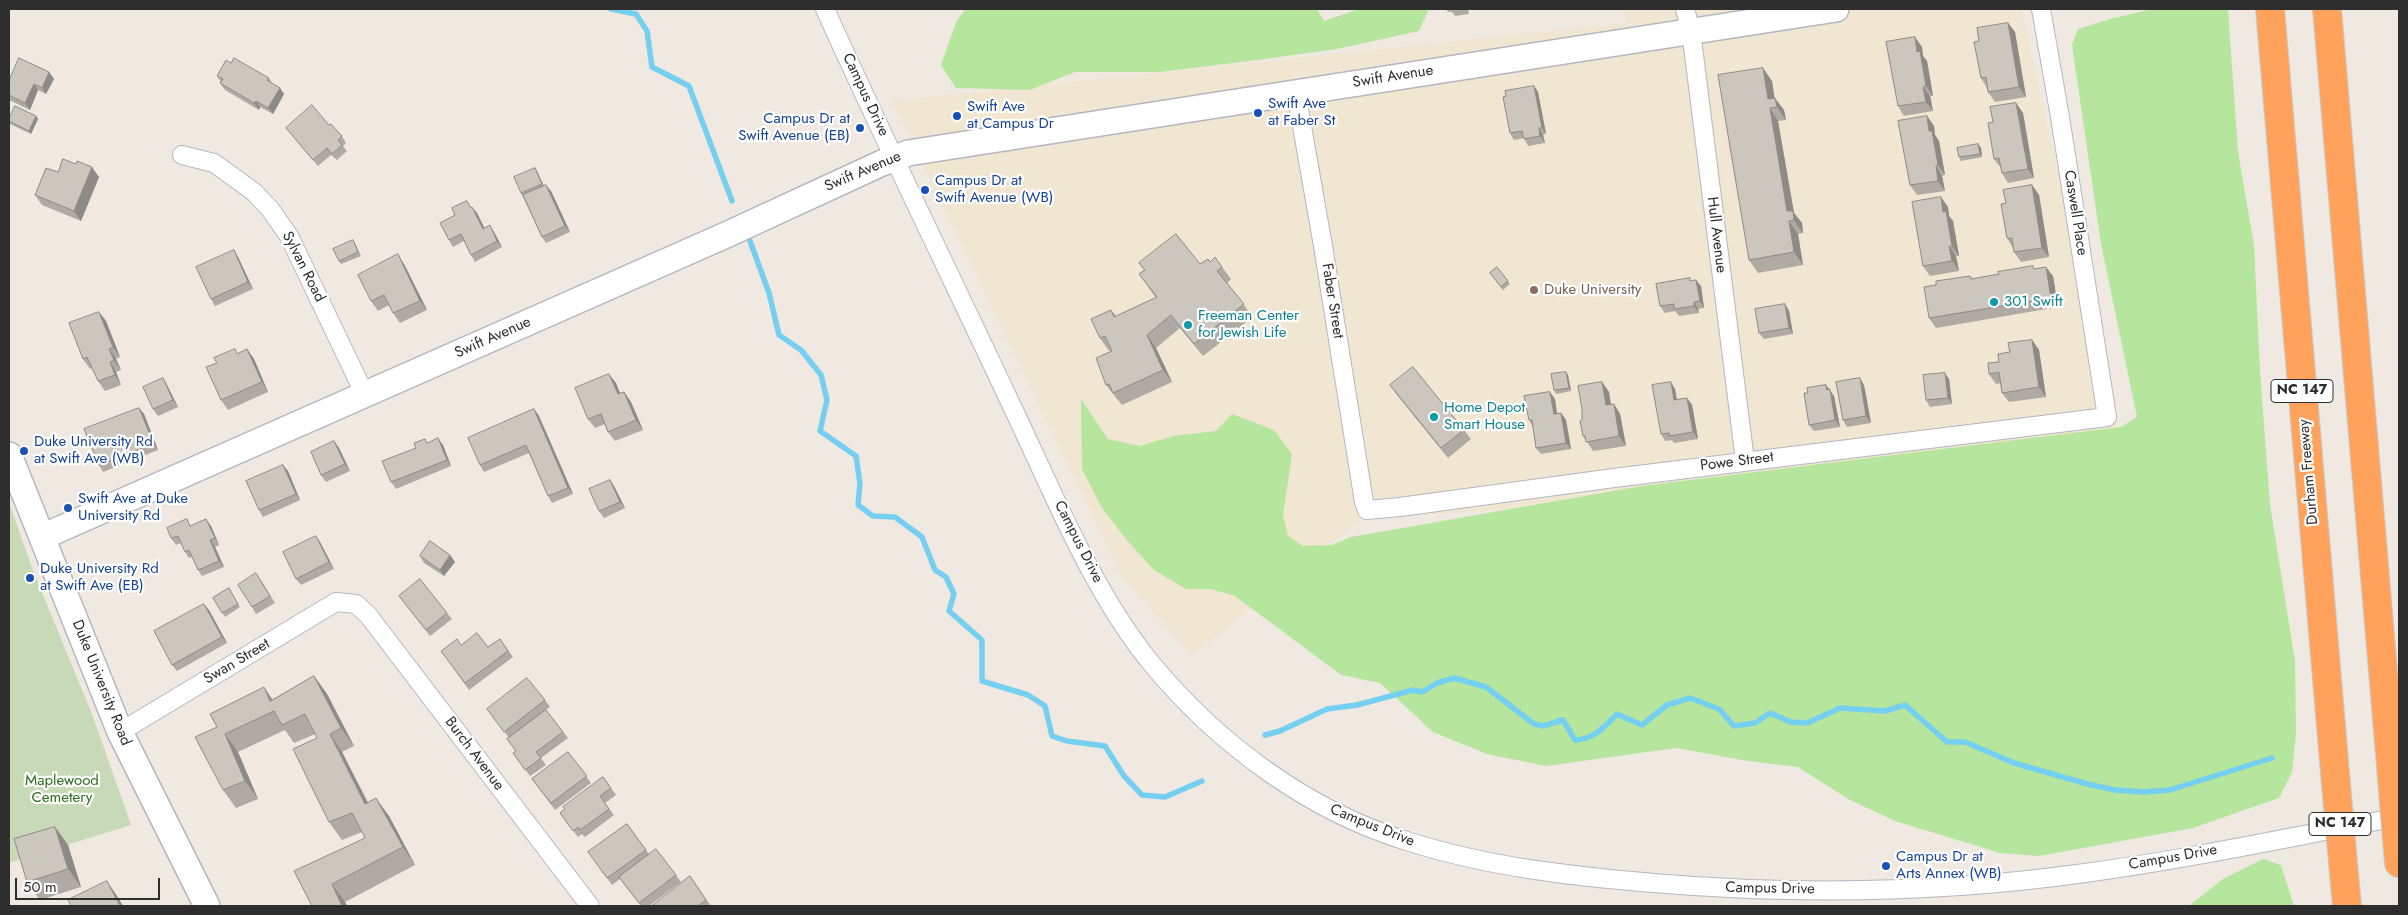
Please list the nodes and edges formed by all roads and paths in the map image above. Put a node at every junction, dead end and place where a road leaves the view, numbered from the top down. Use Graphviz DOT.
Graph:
graph roads {
  1 [pos="825,9"];
  2 [pos="1836,9"];
  3 [pos="2041,9"];
  4 [pos="2270,9"];
  5 [pos="2327,9"];
  6 [pos="1688,20"];
  7 [pos="1296,92"];
  8 [pos="182,156"];
  9 [pos="894,158"];
  10 [pos="365,395"];
  11 [pos="2107,417"];
  12 [pos="9,455"];
  13 [pos="1745,462"];
  14 [pos="1367,510"];
  15 [pos="42,537"];
  16 [pos="356,604"];
  17 [pos="120,732"];
  18 [pos="2399,837"];
  19 [pos="207,906"];
  20 [pos="590,906"];
  21 [pos="2347,906"];
  1 -- 9 [label="street, Campus Drive"];
  2 -- 6 [label="street, Swift Avenue"];
  3 -- 11 [label="street, Caswell Place"];
  4 -- 21 [label="highway, Durham Freeway / NC 147, bridge"];
  5 -- 18 [label="highway, bridge"];
  6 -- 7 [label="street, Swift Avenue"];
  6 -- 13 [label="street, Hull Avenue"];
  7 -- 9 [label="street, Swift Avenue"];
  7 -- 14 [label="street, Faber Street"];
  8 -- 10 [label="street, Sylvan Road"];
  9 -- 10 [label="street, Swift Avenue"];
  9 -- 18 [label="street, Campus Drive"];
  10 -- 15 [label="street, Swift Avenue"];
  11 -- 13 [label="street, Powe Street"];
  12 -- 15 [label="street, Duke University Road"];
  13 -- 14 [label="street, Powe Street"];
  15 -- 17 [label="street, Duke University Road"];
  16 -- 17 [label="street, Swan Street"];
  16 -- 20 [label="street, Burch Avenue"];
  17 -- 19 [label="street, Duke University Road"];
}
